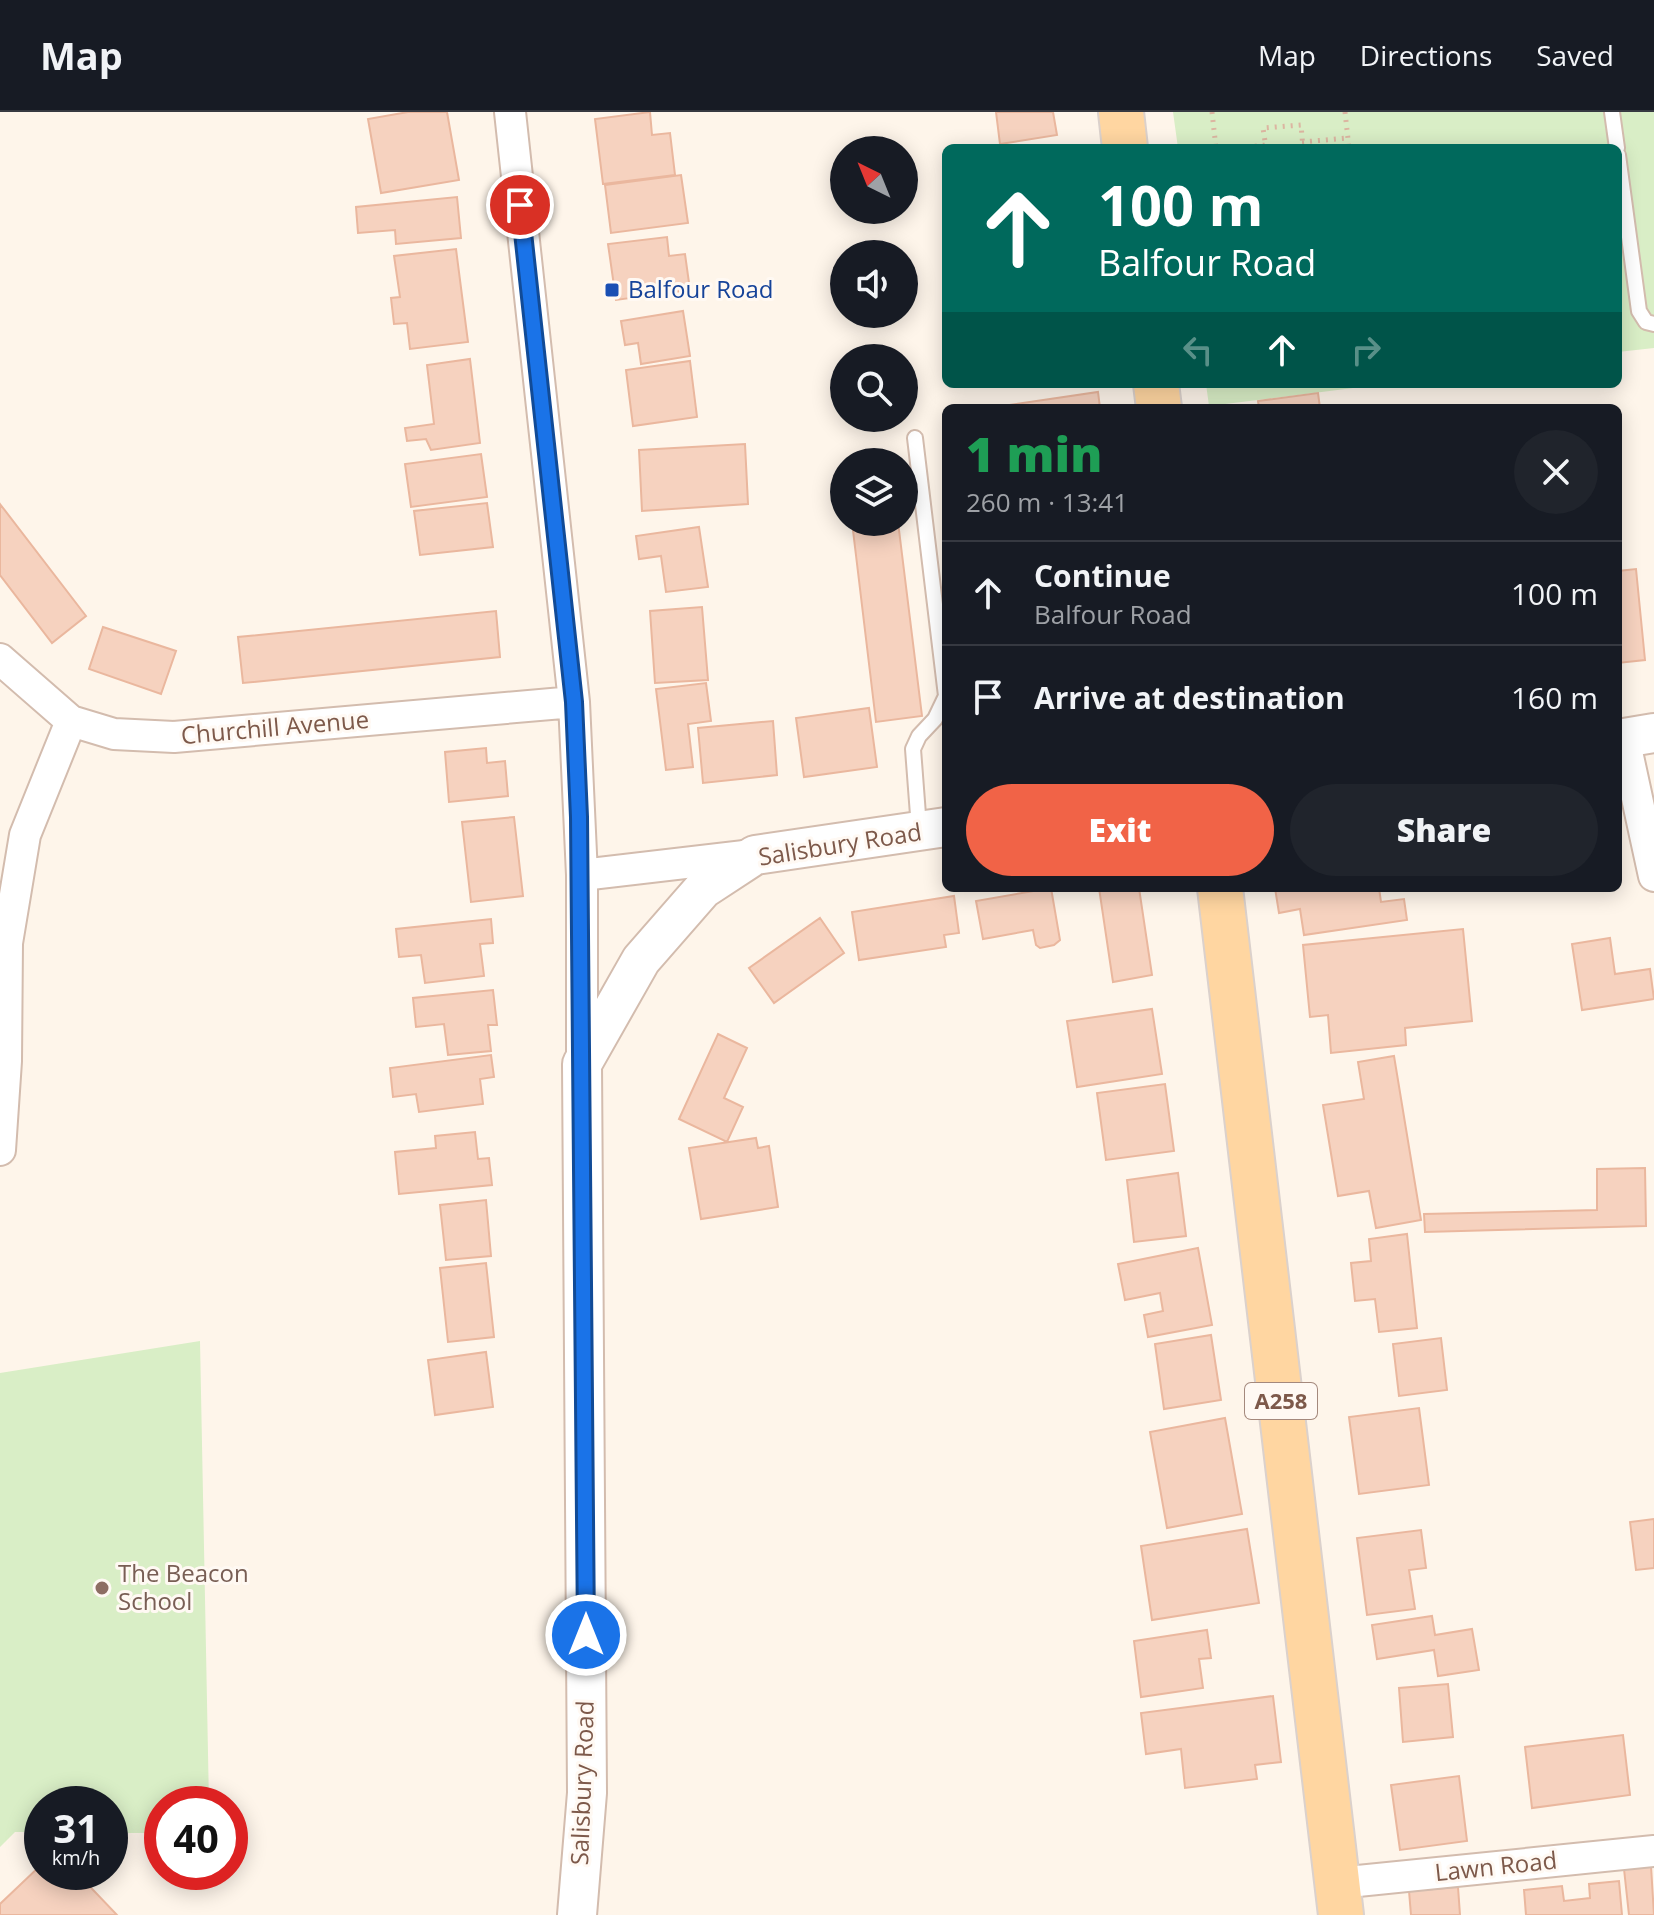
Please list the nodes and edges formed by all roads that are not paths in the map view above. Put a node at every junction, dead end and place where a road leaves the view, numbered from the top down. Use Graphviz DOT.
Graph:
graph roads {
  1 [pos="510,112"];
  2 [pos="1121,112"];
  3 [pos="1612,112"];
  4 [pos="1125,144"];
  5 [pos="1616,144"];
  6 [pos="1622,185"];
  7 [pos="1654,324"];
  8 [pos="915,438"];
  9 [pos="0,659"];
  10 [pos="942,663"];
  11 [pos="574,702"];
  12 [pos="942,704"];
  13 [pos="71,721"];
  14 [pos="1632,737"];
  15 [pos="932,830"];
  16 [pos="755,855"];
  17 [pos="582,875"];
  18 [pos="1654,876"];
  19 [pos="1220,892"];
  20 [pos="582,1064"];
  21 [pos="0,1150"];
  22 [pos="1654,1851"];
  23 [pos="1339,1899"];
  24 [pos="577,1915"];
  1 -- 11 [label="street"];
  2 -- 4 [label="main road"];
  3 -- 5 [label="lane"];
  6 -- 7 [label="lane"];
  8 -- 10 [label="lane"];
  9 -- 13 [label="street, Churchill Avenue"];
  11 -- 13 [label="street, Churchill Avenue"];
  11 -- 17 [label="street"];
  12 -- 15 [label="lane"];
  13 -- 21 [label="street"];
  14 -- 18 [label="street"];
  15 -- 16 [label="street, Salisbury Road"];
  16 -- 17 [label="street"];
  16 -- 20 [label="street, Salisbury Road"];
  17 -- 20 [label="street"];
  19 -- 23 [label="main road, A258"];
  20 -- 24 [label="street, Salisbury Road"];
  22 -- 23 [label="street, Lawn Road"];
}
